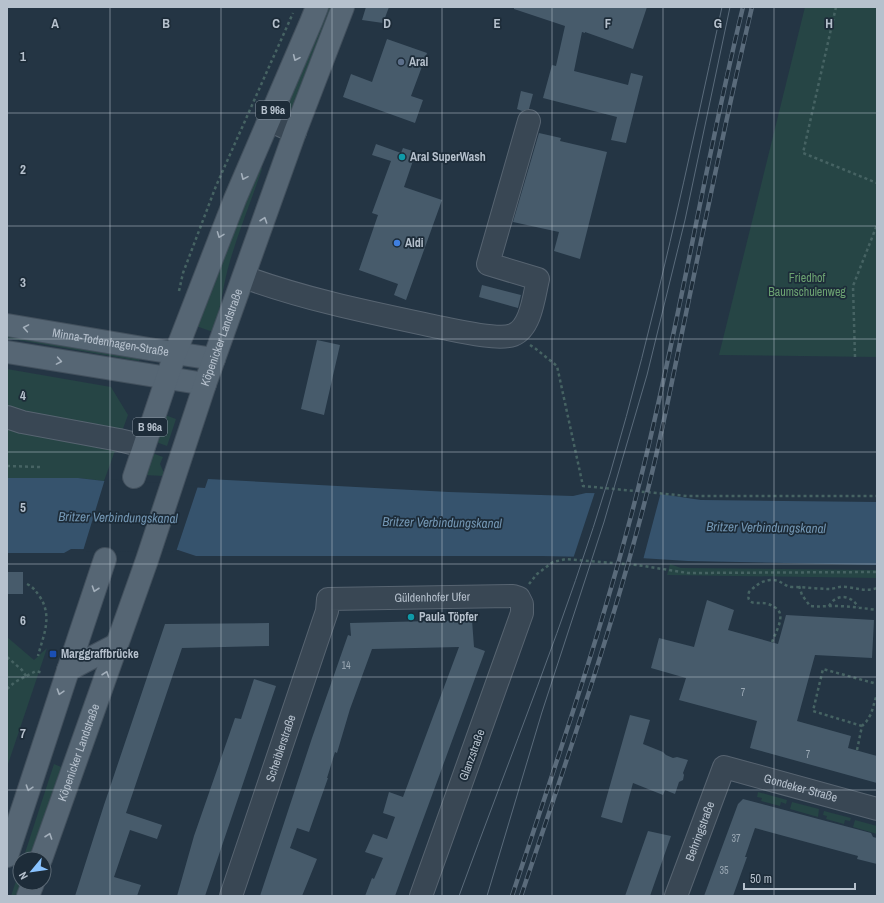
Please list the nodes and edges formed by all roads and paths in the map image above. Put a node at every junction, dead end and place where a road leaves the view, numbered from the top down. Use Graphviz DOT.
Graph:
graph roads {
  1 [pos="343,7"];
  2 [pos="836,7"];
  3 [pos="308,13"];
  4 [pos="269,120"];
  5 [pos="529,121"];
  6 [pos="295,132"];
  7 [pos="877,183"];
  8 [pos="877,225"];
  9 [pos="244,277"];
  10 [pos="178,295"];
  11 [pos="7,325"];
  12 [pos="513,336"];
  13 [pos="7,352"];
  14 [pos="175,354"];
  15 [pos="855,357"];
  16 [pos="214,358"];
  17 [pos="167,379"];
  18 [pos="205,384"];
  19 [pos="7,417"];
  20 [pos="144,446"];
  21 [pos="7,466"];
  22 [pos="40,467"];
  23 [pos="134,477"];
  24 [pos="877,496"];
  25 [pos="105,559"];
  26 [pos="877,572"];
  27 [pos="27,584"];
  28 [pos="528,586"];
  29 [pos="800,586"];
  30 [pos="877,588"];
  31 [pos="328,599"];
  32 [pos="829,606"];
  33 [pos="858,607"];
  34 [pos="877,610"];
  35 [pos="522,613"];
  36 [pos="772,642"];
  37 [pos="116,645"];
  38 [pos="38,656"];
  39 [pos="7,657"];
  40 [pos="68,670"];
  41 [pos="43,673"];
  42 [pos="26,676"];
  43 [pos="877,684"];
  44 [pos="7,689"];
  45 [pos="877,694"];
  46 [pos="862,726"];
  47 [pos="857,750"];
  48 [pos="724,767"];
  49 [pos="877,809"];
  50 [pos="44,851"];
  51 [pos="7,856"];
  52 [pos="232,896"];
  53 [pos="421,896"];
  54 [pos="676,896"];
  1 -- 6 [label="main road, Köpenicker Landstraße / B 96a"];
  2 -- 7 [label="path"];
  3 -- 4 [label="main road, B 96a, one-way"];
  3 -- 10 [label="path"];
  4 -- 6 [label="street"];
  4 -- 14 [label="main road, B 96a, one-way"];
  5 -- 12 [label="street"];
  9 -- 6 [label="main road, Köpenicker Landstraße / B 96a, one-way"];
  8 -- 15 [label="path"];
  9 -- 12 [label="street"];
  9 -- 16 [label="main road, Köpenicker Landstraße / B 96a"];
  14 -- 11 [label="main road, Minna-Todenhagen-Straße, one-way"];
  12 -- 24 [label="path"];
  13 -- 17 [label="main road, one-way"];
  14 -- 16 [label="main road, Minna-Todenhagen-Straße"];
  14 -- 17 [label="main road, B 96a"];
  16 -- 18 [label="main road, Köpenicker Landstraße / B 96a"];
  17 -- 18 [label="main road"];
  17 -- 20 [label="main road, B 96a"];
  18 -- 37 [label="main road, Köpenicker Landstraße / B 96a"];
  19 -- 20 [label="street"];
  20 -- 23 [label="main road, B 96a"];
  21 -- 22 [label="path"];
  25 -- 40 [label="main road, one-way"];
  26 -- 28 [label="path"];
  27 -- 38 [label="path"];
  29 -- 30 [label="path"];
  29 -- 32 [label="path"];
  29 -- 36 [label="path"];
  31 -- 35 [label="street, Güldenhofer Ufer"];
  31 -- 52 [label="street, Scheiblerstraße"];
  32 -- 33 [label="path"];
  32 -- 33 [label="path"];
  33 -- 34 [label="path"];
  35 -- 53 [label="street, Glanzstraße"];
  37 -- 40 [label="main road"];
  50 -- 37 [label="main road, Köpenicker Landstraße / B 96a, one-way"];
  39 -- 42 [label="path"];
  40 -- 51 [label="main road, one-way"];
  41 -- 42 [label="path"];
  42 -- 44 [label="path"];
  43 -- 46 [label="path"];
  45 -- 46 [label="path"];
  46 -- 47 [label="path"];
  48 -- 49 [label="street, Gondeker Straße"];
  48 -- 54 [label="street, Behringstraße"];
}
